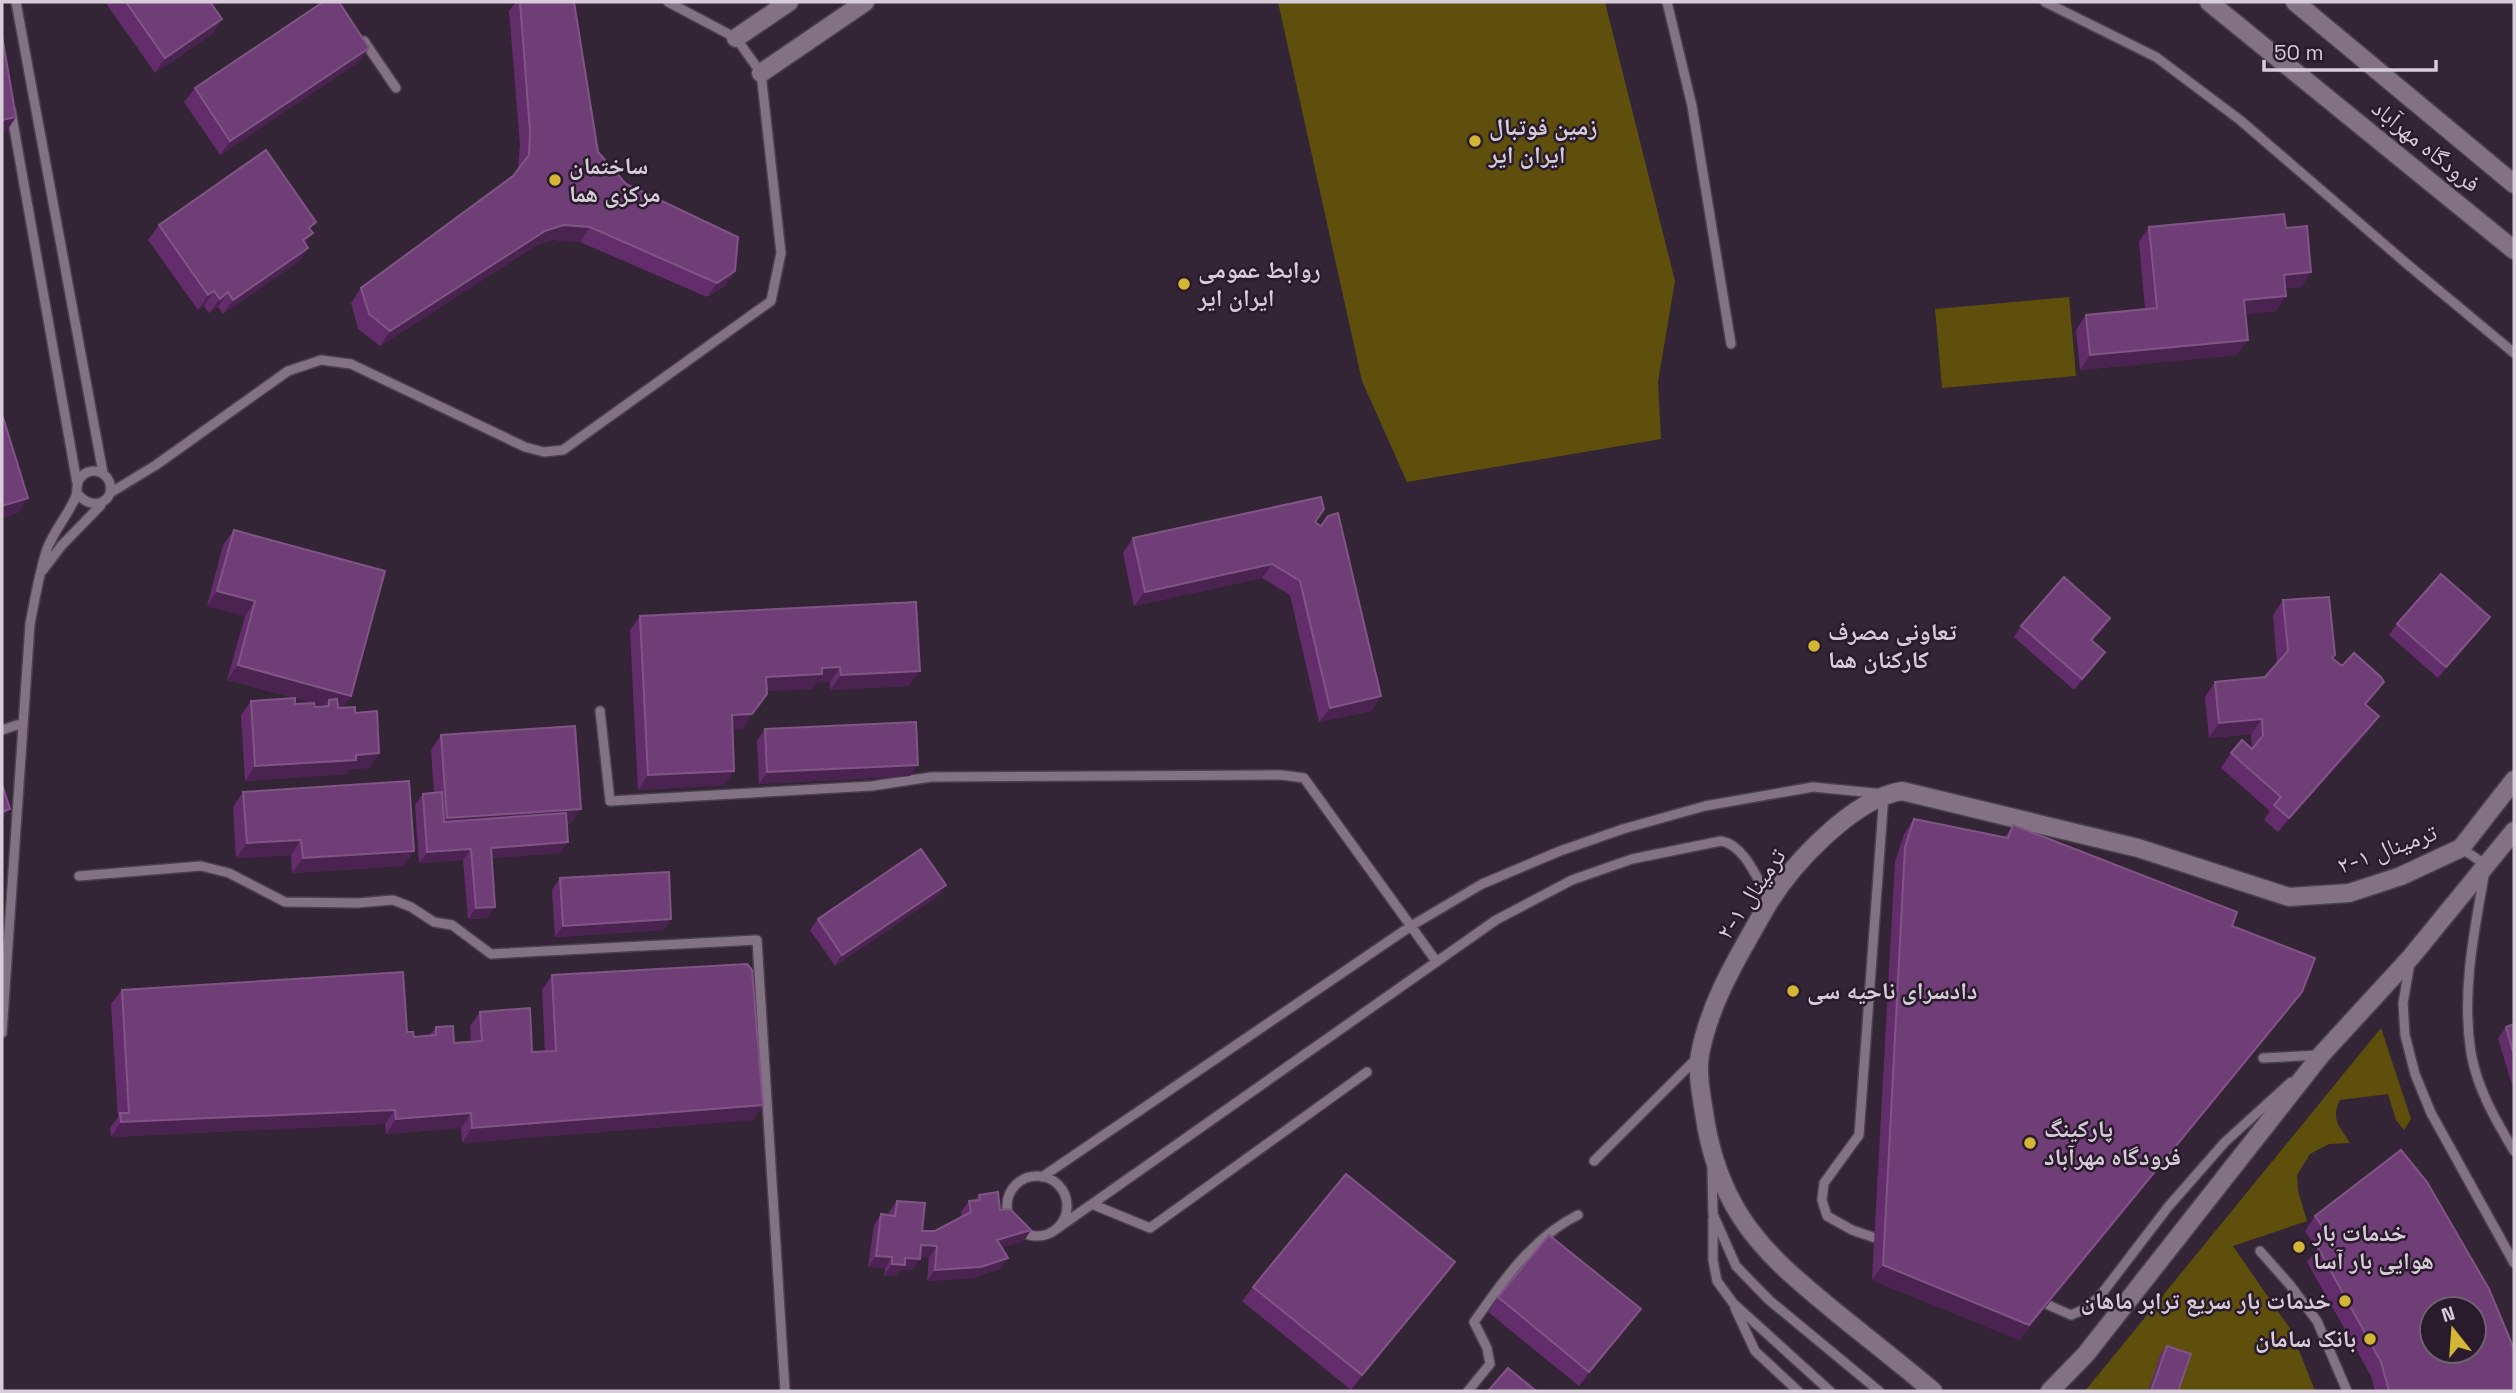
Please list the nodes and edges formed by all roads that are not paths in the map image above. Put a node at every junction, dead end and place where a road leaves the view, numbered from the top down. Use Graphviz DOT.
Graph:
graph roads {
  1 [pos="16,2"];
  2 [pos="668,2"];
  3 [pos="789,2"];
  4 [pos="865,2"];
  5 [pos="1667,2"];
  6 [pos="2045,2"];
  7 [pos="2209,2"];
  8 [pos="2295,2"];
  9 [pos="358,33"];
  10 [pos="736,38"];
  11 [pos="761,73"];
  12 [pos="396,88"];
  13 [pos="9,102"];
  14 [pos="2514,184"];
  15 [pos="2470,212"];
  16 [pos="2514,242"];
  17 [pos="2514,250"];
  18 [pos="1731,344"];
  19 [pos="2514,353"];
  20 [pos="103,473"];
  21 [pos="77,483"];
  22 [pos="110,493"];
  23 [pos="77,494"];
  24 [pos="104,501"];
  25 [pos="40,574"];
  26 [pos="600,711"];
  27 [pos="23,723"];
  28 [pos="2,730"];
  29 [pos="2514,780"];
  30 [pos="1884,794"];
  31 [pos="2514,831"];
  32 [pos="2460,848"];
  33 [pos="2486,865"];
  34 [pos="79,876"];
  35 [pos="1770,901"];
  36 [pos="1412,926"];
  37 [pos="2411,957"];
  38 [pos="1436,961"];
  39 [pos="2,1033"];
  40 [pos="2321,1055"];
  41 [pos="1700,1056"];
  42 [pos="2263,1058"];
  43 [pos="1367,1072"];
  44 [pos="1712,1149"];
  45 [pos="2514,1151"];
  46 [pos="1594,1161"];
  47 [pos="1042,1177"];
  48 [pos="1094,1205"];
  49 [pos="1713,1214"];
  50 [pos="1578,1215"];
  51 [pos="1055,1230"];
  52 [pos="1889,1243"];
  53 [pos="2260,1251"];
  54 [pos="2514,1263"];
  55 [pos="2022,1294"];
  56 [pos="1733,1303"];
  57 [pos="785,1391"];
  58 [pos="1468,1391"];
  59 [pos="1798,1391"];
  60 [pos="1830,1391"];
  61 [pos="1878,1391"];
  62 [pos="1933,1391"];
  63 [pos="2050,1391"];
  64 [pos="2347,1391"];
  1 -- 20 [label="lane"];
  2 -- 10 [label="lane"];
  3 -- 10 [label="main road"];
  4 -- 11 [label="main road"];
  5 -- 18 [label="lane"];
  6 -- 19 [label="lane"];
  7 -- 15 [label="main road, فرودگاه مهرآباد"];
  8 -- 14 [label="main road, فرودگاه مهرآباد"];
  9 -- 12 [label="lane"];
  10 -- 11 [label="lane"];
  11 -- 22 [label="lane"];
  13 -- 21 [label="lane"];
  15 -- 16 [label="main road"];
  15 -- 17 [label="main road, فرودگاه مهرآباد"];
  20 -- 21 [label="lane"];
  20 -- 22 [label="lane"];
  21 -- 23 [label="lane"];
  22 -- 24 [label="lane"];
  23 -- 24 [label="lane"];
  23 -- 25 [label="lane"];
  24 -- 25 [label="lane"];
  25 -- 27 [label="lane"];
  26 -- 36 [label="lane"];
  27 -- 28 [label="lane"];
  27 -- 39 [label="lane"];
  29 -- 32 [label="main road"];
  30 -- 32 [label="main road, ترمینال ۱-۲"];
  30 -- 35 [label="main road, ترمینال ۱-۲"];
  30 -- 36 [label="lane"];
  30 -- 52 [label="lane"];
  31 -- 33 [label="main road"];
  32 -- 33 [label="lane"];
  33 -- 37 [label="main road"];
  33 -- 45 [label="lane"];
  34 -- 57 [label="lane"];
  35 -- 38 [label="lane"];
  35 -- 41 [label="main road, ترمینال ۱-۲"];
  36 -- 38 [label="lane"];
  36 -- 47 [label="lane"];
  37 -- 40 [label="main road"];
  37 -- 54 [label="lane"];
  38 -- 48 [label="lane"];
  40 -- 42 [label="lane"];
  40 -- 55 [label="lane"];
  40 -- 63 [label="main road"];
  41 -- 44 [label="main road, ترمینال ۱-۲"];
  41 -- 46 [label="lane"];
  43 -- 48 [label="lane"];
  44 -- 49 [label="lane"];
  44 -- 62 [label="main road, ترمینال ۱-۲"];
  47 -- 51 [label="lane"];
  47 -- 51 [label="lane"];
  48 -- 51 [label="lane"];
  49 -- 56 [label="lane"];
  49 -- 61 [label="lane"];
  50 -- 58 [label="lane"];
  53 -- 64 [label="lane"];
  56 -- 59 [label="lane"];
  56 -- 60 [label="lane"];
}
